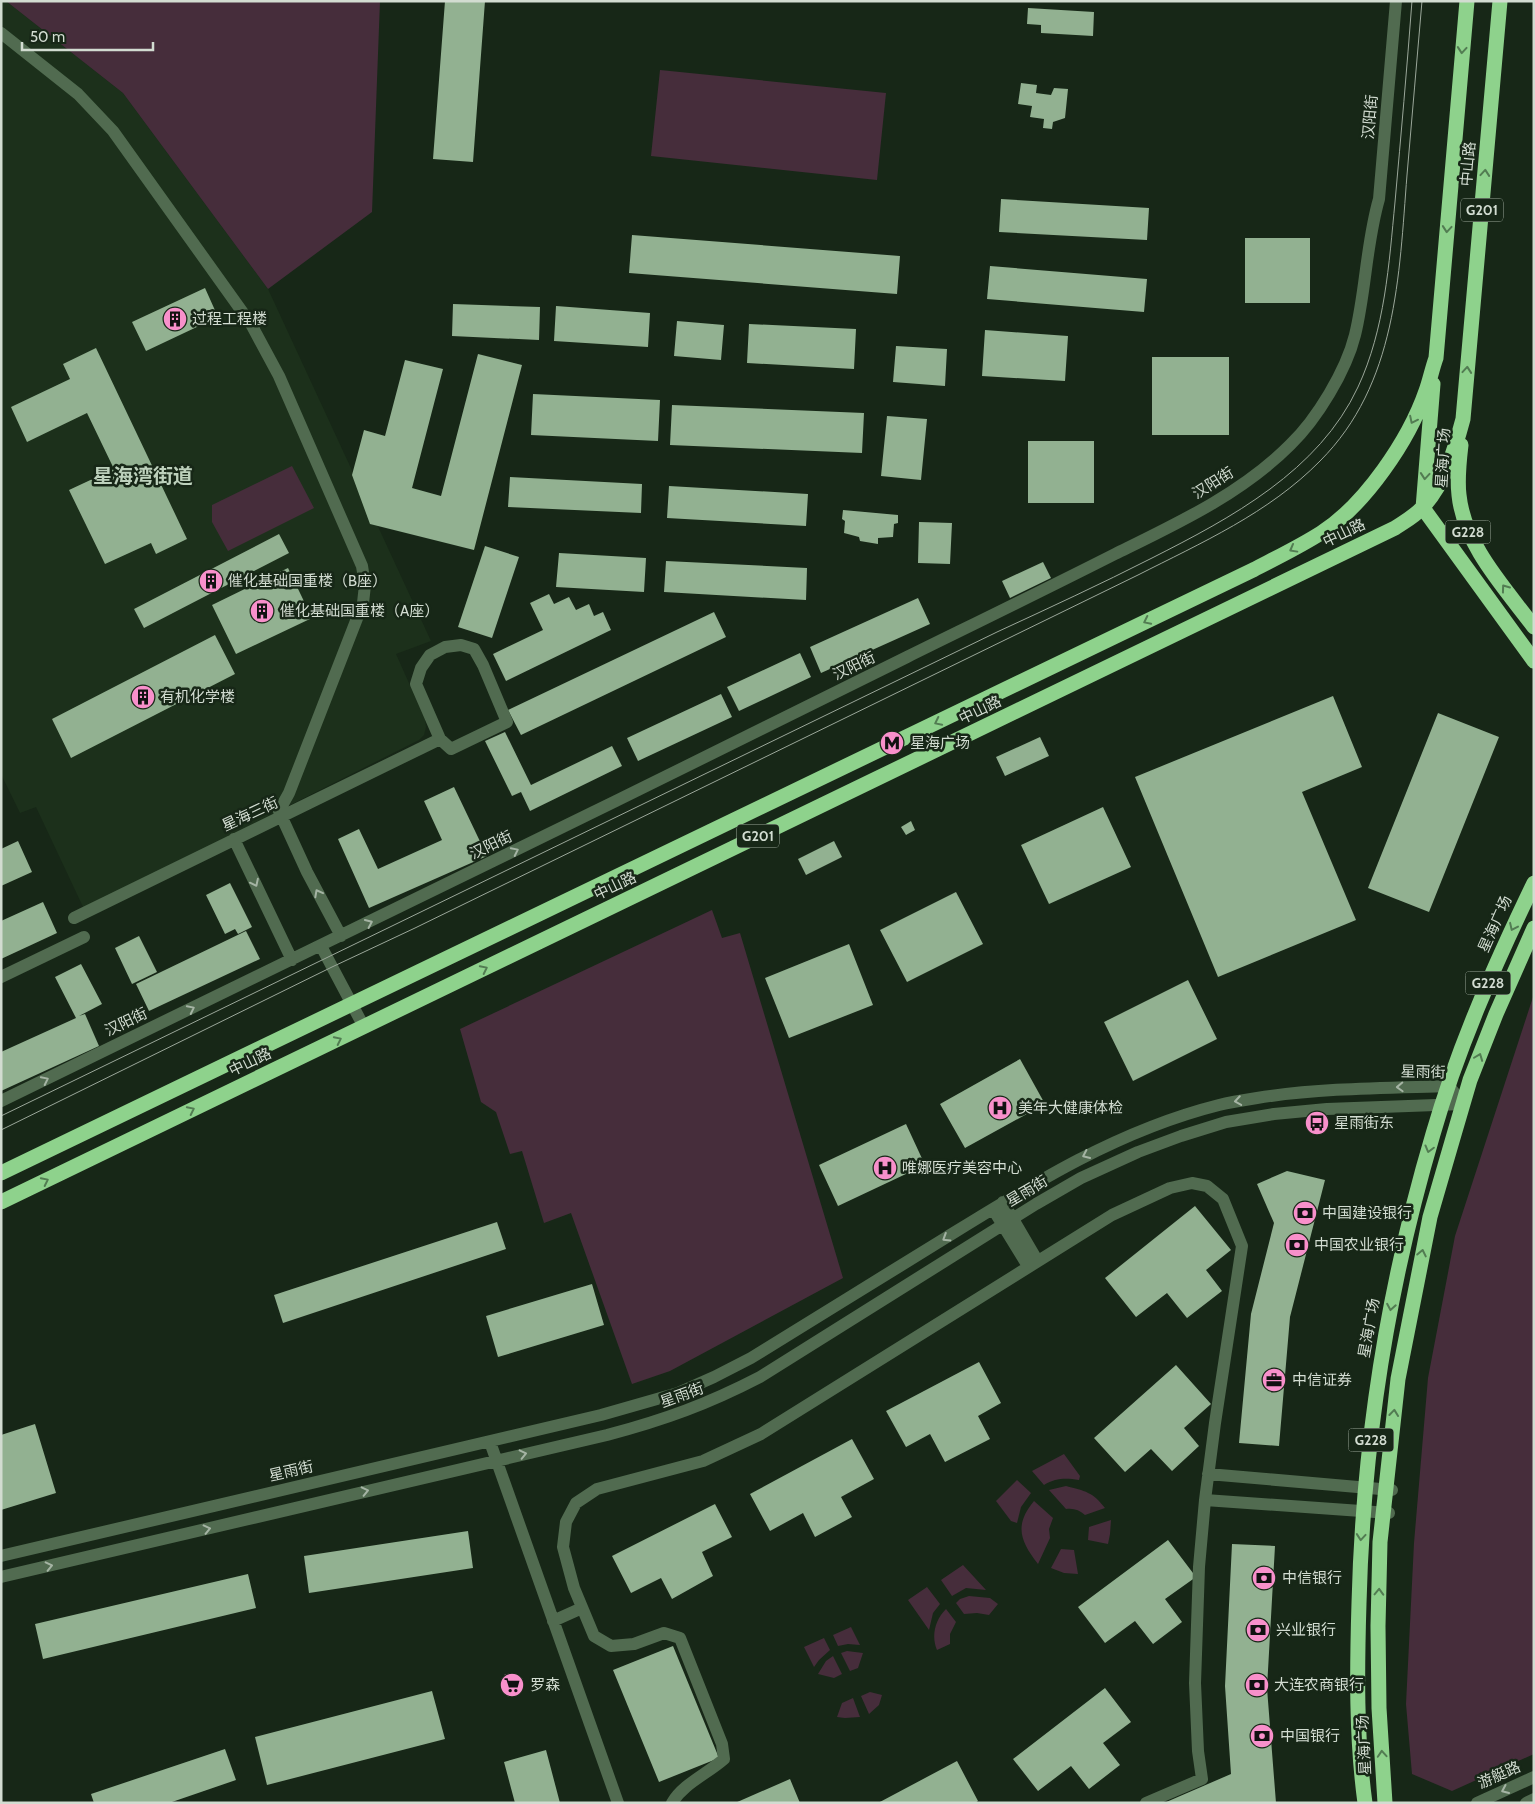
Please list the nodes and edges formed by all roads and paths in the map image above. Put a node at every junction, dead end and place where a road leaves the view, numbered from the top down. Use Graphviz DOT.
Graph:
graph roads {
  1 [pos="1396,1"];
  2 [pos="1467,1"];
  3 [pos="1500,1"];
  4 [pos="1,33"];
  5 [pos="1436,358"];
  6 [pos="1463,419"];
  7 [pos="1422,508"];
  8 [pos="1534,627"];
  9 [pos="1534,661"];
  10 [pos="440,739"];
  11 [pos="282,817"];
  12 [pos="234,839"];
  13 [pos="1534,883"];
  14 [pos="74,918"];
  15 [pos="1534,928"];
  16 [pos="341,936"];
  17 [pos="84,937"];
  18 [pos="321,946"];
  19 [pos="292,960"];
  20 [pos="1,977"];
  21 [pos="352,1004"];
  22 [pos="364,1027"];
  23 [pos="1449,1086"];
  24 [pos="1,1101"];
  25 [pos="1442,1104"];
  26 [pos="1463,1104"];
  27 [pos="1,1173"];
  28 [pos="1,1202"];
  29 [pos="998,1205"];
  30 [pos="1008,1222"];
  31 [pos="1033,1263"];
  32 [pos="490,1442"];
  33 [pos="497,1460"];
  34 [pos="1208,1474"];
  35 [pos="1366,1488"];
  36 [pos="1389,1489"];
  37 [pos="1205,1500"];
  38 [pos="1364,1511"];
  39 [pos="1386,1513"];
  40 [pos="1,1556"];
  41 [pos="1,1577"];
  42 [pos="581,1605"];
  43 [pos="552,1616"];
  44 [pos="1534,1777"];
  45 [pos="1534,1799"];
  46 [pos="618,1803"];
  47 [pos="672,1803"];
  48 [pos="1146,1803"];
  49 [pos="1365,1803"];
  50 [pos="1385,1803"];
  51 [pos="1477,1803"];
  52 [pos="1526,1803"];
  16 -- 1 [label="street, 汉阳街, one-way"];
  2 -- 5 [label="highway, 中山路 / G201, one-way"];
  6 -- 3 [label="highway, 中山路 / G201, one-way"];
  4 -- 11 [label="street"];
  5 -- 7 [label="highway, one-way"];
  5 -- 21 [label="highway, 中山路 / G201, one-way"];
  6 -- 7 [label="highway, 中山路 / G201"];
  8 -- 6 [label="highway, 星海广场 / G228, one-way"];
  7 -- 9 [label="highway, G228"];
  22 -- 7 [label="highway, 中山路 / G201, one-way"];
  10 -- 10 [label="street"];
  10 -- 11 [label="street, 星海三街"];
  11 -- 12 [label="street, 星海三街"];
  16 -- 11 [label="street, one-way"];
  12 -- 14 [label="street, 星海三街"];
  12 -- 19 [label="street, one-way"];
  13 -- 23 [label="highway, 星海广场 / G228, one-way"];
  26 -- 15 [label="highway, 星海广场 / G228, one-way"];
  16 -- 18 [label="street, 汉阳街"];
  17 -- 20 [label="street"];
  18 -- 19 [label="street, 汉阳街"];
  18 -- 21 [label="street"];
  24 -- 19 [label="street, 汉阳街, one-way"];
  21 -- 22 [label="street"];
  21 -- 27 [label="highway, 中山路 / G201"];
  28 -- 22 [label="highway, 中山路 / G201, one-way"];
  23 -- 25 [label="highway, 星海广场 / G228"];
  23 -- 26 [label="street, 星雨街"];
  23 -- 29 [label="street, 星雨街, one-way"];
  25 -- 26 [label="street, 星雨街"];
  25 -- 30 [label="street, 星雨街"];
  25 -- 35 [label="highway, 星海广场 / G228, one-way"];
  36 -- 26 [label="highway, 星海广场 / G228, one-way"];
  29 -- 30 [label="street"];
  29 -- 32 [label="street, 星雨街, one-way"];
  30 -- 31 [label="street"];
  33 -- 30 [label="street, 星雨街, one-way"];
  31 -- 34 [label="street"];
  31 -- 42 [label="street"];
  32 -- 33 [label="street"];
  32 -- 40 [label="street, 星雨街"];
  41 -- 33 [label="street, 星雨街, one-way"];
  33 -- 43 [label="street"];
  34 -- 35 [label="street"];
  34 -- 37 [label="street"];
  35 -- 36 [label="street"];
  35 -- 38 [label="highway, 星海广场 / G228"];
  36 -- 39 [label="highway, 星海广场 / G228"];
  37 -- 38 [label="street"];
  37 -- 48 [label="street"];
  38 -- 39 [label="street"];
  38 -- 49 [label="highway, 星海广场 / G228, one-way"];
  50 -- 39 [label="highway, 星海广场 / G228, one-way"];
  42 -- 43 [label="street"];
  42 -- 47 [label="street"];
  43 -- 46 [label="street"];
  44 -- 51 [label="street, 游艇路, one-way"];
  45 -- 52 [label="street"];
}
